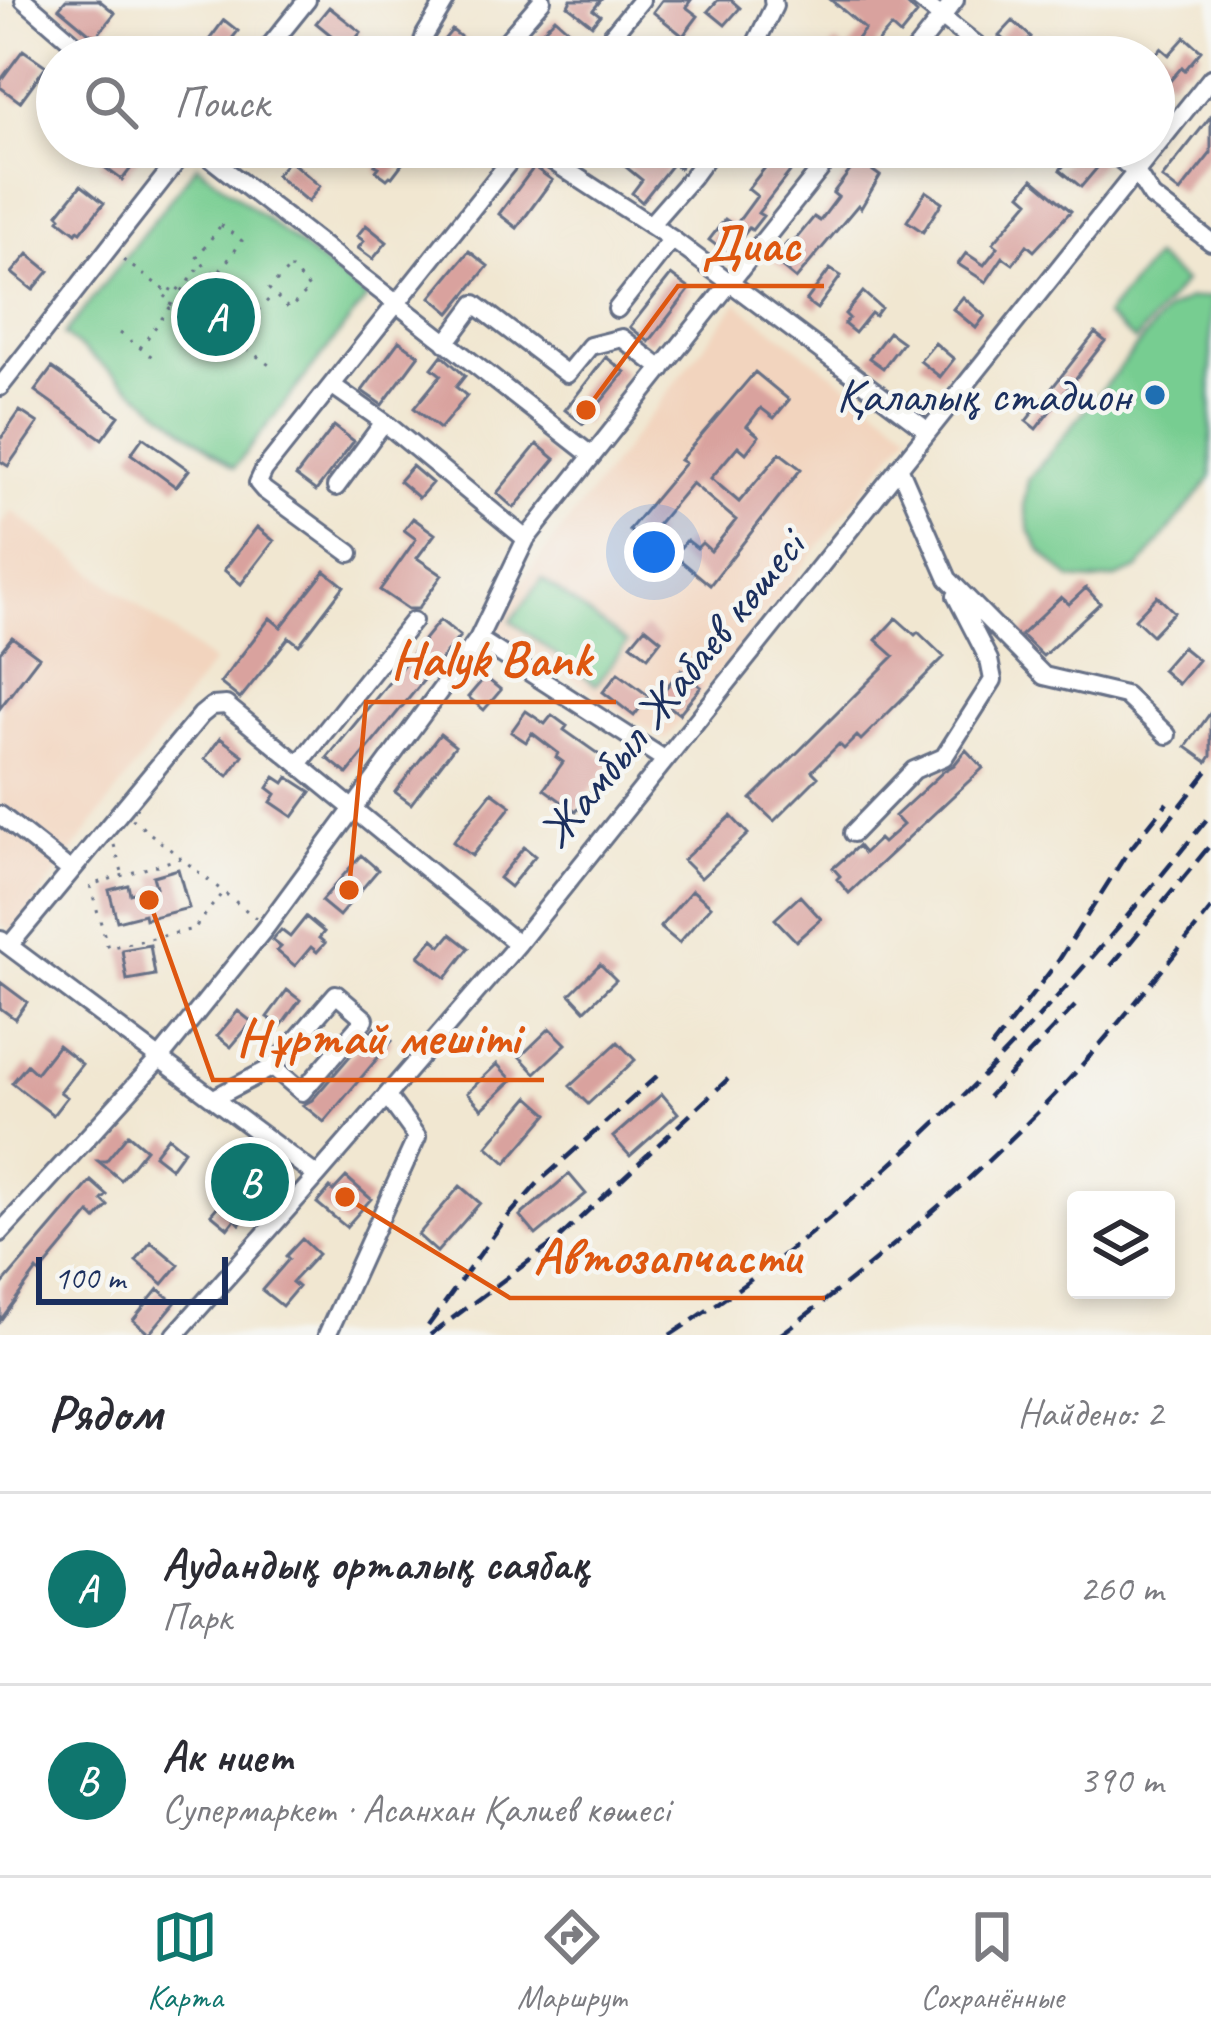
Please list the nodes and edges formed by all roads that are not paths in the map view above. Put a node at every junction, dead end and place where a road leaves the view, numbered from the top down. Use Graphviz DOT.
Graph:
graph roads {
  1 [pos="24,0"];
  2 [pos="307,0"];
  3 [pos="446,0"];
  4 [pos="542,0"];
  5 [pos="640,0"];
  6 [pos="772,0"];
  7 [pos="920,0"];
  8 [pos="955,0"];
  9 [pos="942,17"];
  10 [pos="66,36"];
  11 [pos="278,36"];
  12 [pos="424,36"];
  13 [pos="511,36"];
  14 [pos="611,36"];
  15 [pos="759,36"];
  16 [pos="927,36"];
  17 [pos="966,36"];
  18 [pos="1211,78"];
  19 [pos="1175,123"];
  20 [pos="175,168"];
  21 [pos="220,168"];
  22 [pos="505,168"];
  23 [pos="563,168"];
  24 [pos="699,168"];
  25 [pos="821,168"];
  26 [pos="1131,168"];
  27 [pos="1139,168"];
  28 [pos="1136,172"];
  29 [pos="650,225"];
  30 [pos="672,239"];
  31 [pos="1210,241"];
  32 [pos="730,284"];
  33 [pos="398,304"];
  34 [pos="617,309"];
  35 [pos="446,343"];
  36 [pos="662,369"];
  37 [pos="333,386"];
  38 [pos="0,387"];
  39 [pos="384,422"];
  40 [pos="928,431"];
  41 [pos="592,456"];
  42 [pos="899,467"];
  43 [pos="336,487"];
  44 [pos="526,539"];
  45 [pos="350,554"];
  46 [pos="947,579"];
  47 [pos="413,621"];
  48 [pos="478,639"];
  49 [pos="1167,735"];
  50 [pos="664,759"];
  51 [pos="299,764"];
  52 [pos="352,808"];
  53 [pos="0,815"];
  54 [pos="853,833"];
  55 [pos="70,871"];
  56 [pos="4,943"];
  57 [pos="518,944"];
  58 [pos="160,1058"];
  59 [pos="273,1067"];
  60 [pos="387,1096"];
  61 [pos="214,1098"];
  62 [pos="317,1176"];
  63 [pos="0,1233"];
  64 [pos="175,1335"];
  65 [pos="327,1335"];
  1 -- 10 [label="street"];
  2 -- 11 [label="street"];
  3 -- 12 [label="street"];
  4 -- 13 [label="street"];
  5 -- 14 [label="street"];
  6 -- 15 [label="street"];
  7 -- 9 [label="street"];
  8 -- 9 [label="street"];
  9 -- 16 [label="street"];
  9 -- 17 [label="street"];
  18 -- 19 [label="street, Жамбыл Жабаев көшесі"];
  20 -- 38 [label="street"];
  21 -- 33 [label="street"];
  22 -- 33 [label="street"];
  23 -- 29 [label="street"];
  24 -- 29 [label="street"];
  25 -- 32 [label="street"];
  26 -- 28 [label="street"];
  27 -- 28 [label="street, Жамбыл Жабаев көшесі"];
  28 -- 31 [label="street"];
  28 -- 40 [label="street, Жамбыл Жабаев көшесі"];
  29 -- 30 [label="street"];
  30 -- 32 [label="street"];
  30 -- 34 [label="street"];
  32 -- 36 [label="street"];
  32 -- 40 [label="street"];
  33 -- 35 [label="street"];
  33 -- 37 [label="street"];
  35 -- 36 [label="street"];
  35 -- 41 [label="street"];
  36 -- 41 [label="street"];
  37 -- 39 [label="street"];
  37 -- 45 [label="street"];
  39 -- 43 [label="street"];
  39 -- 44 [label="street"];
  40 -- 42 [label="street, Жамбыл Жабаев көшесі"];
  41 -- 44 [label="street"];
  42 -- 46 [label="street"];
  42 -- 50 [label="street, Жамбыл Жабаев көшесі"];
  44 -- 48 [label="street"];
  46 -- 49 [label="street"];
  46 -- 54 [label="street"];
  47 -- 51 [label="street"];
  48 -- 50 [label="street"];
  48 -- 52 [label="street"];
  50 -- 57 [label="street, Жамбыл Жабаев көшесі"];
  51 -- 52 [label="street"];
  51 -- 55 [label="street"];
  52 -- 57 [label="street"];
  52 -- 58 [label="street"];
  53 -- 55 [label="street"];
  55 -- 56 [label="street"];
  56 -- 58 [label="street"];
  57 -- 60 [label="street, Жамбыл Жабаев көшесі"];
  58 -- 61 [label="street"];
  58 -- 63 [label="street"];
  59 -- 59 [label="street"];
  59 -- 61 [label="street"];
  60 -- 62 [label="street, Жамбыл Жабаев көшесі"];
  60 -- 65 [label="street"];
  61 -- 62 [label="street"];
  62 -- 64 [label="street, Жамбыл Жабаев көшесі"];
}
